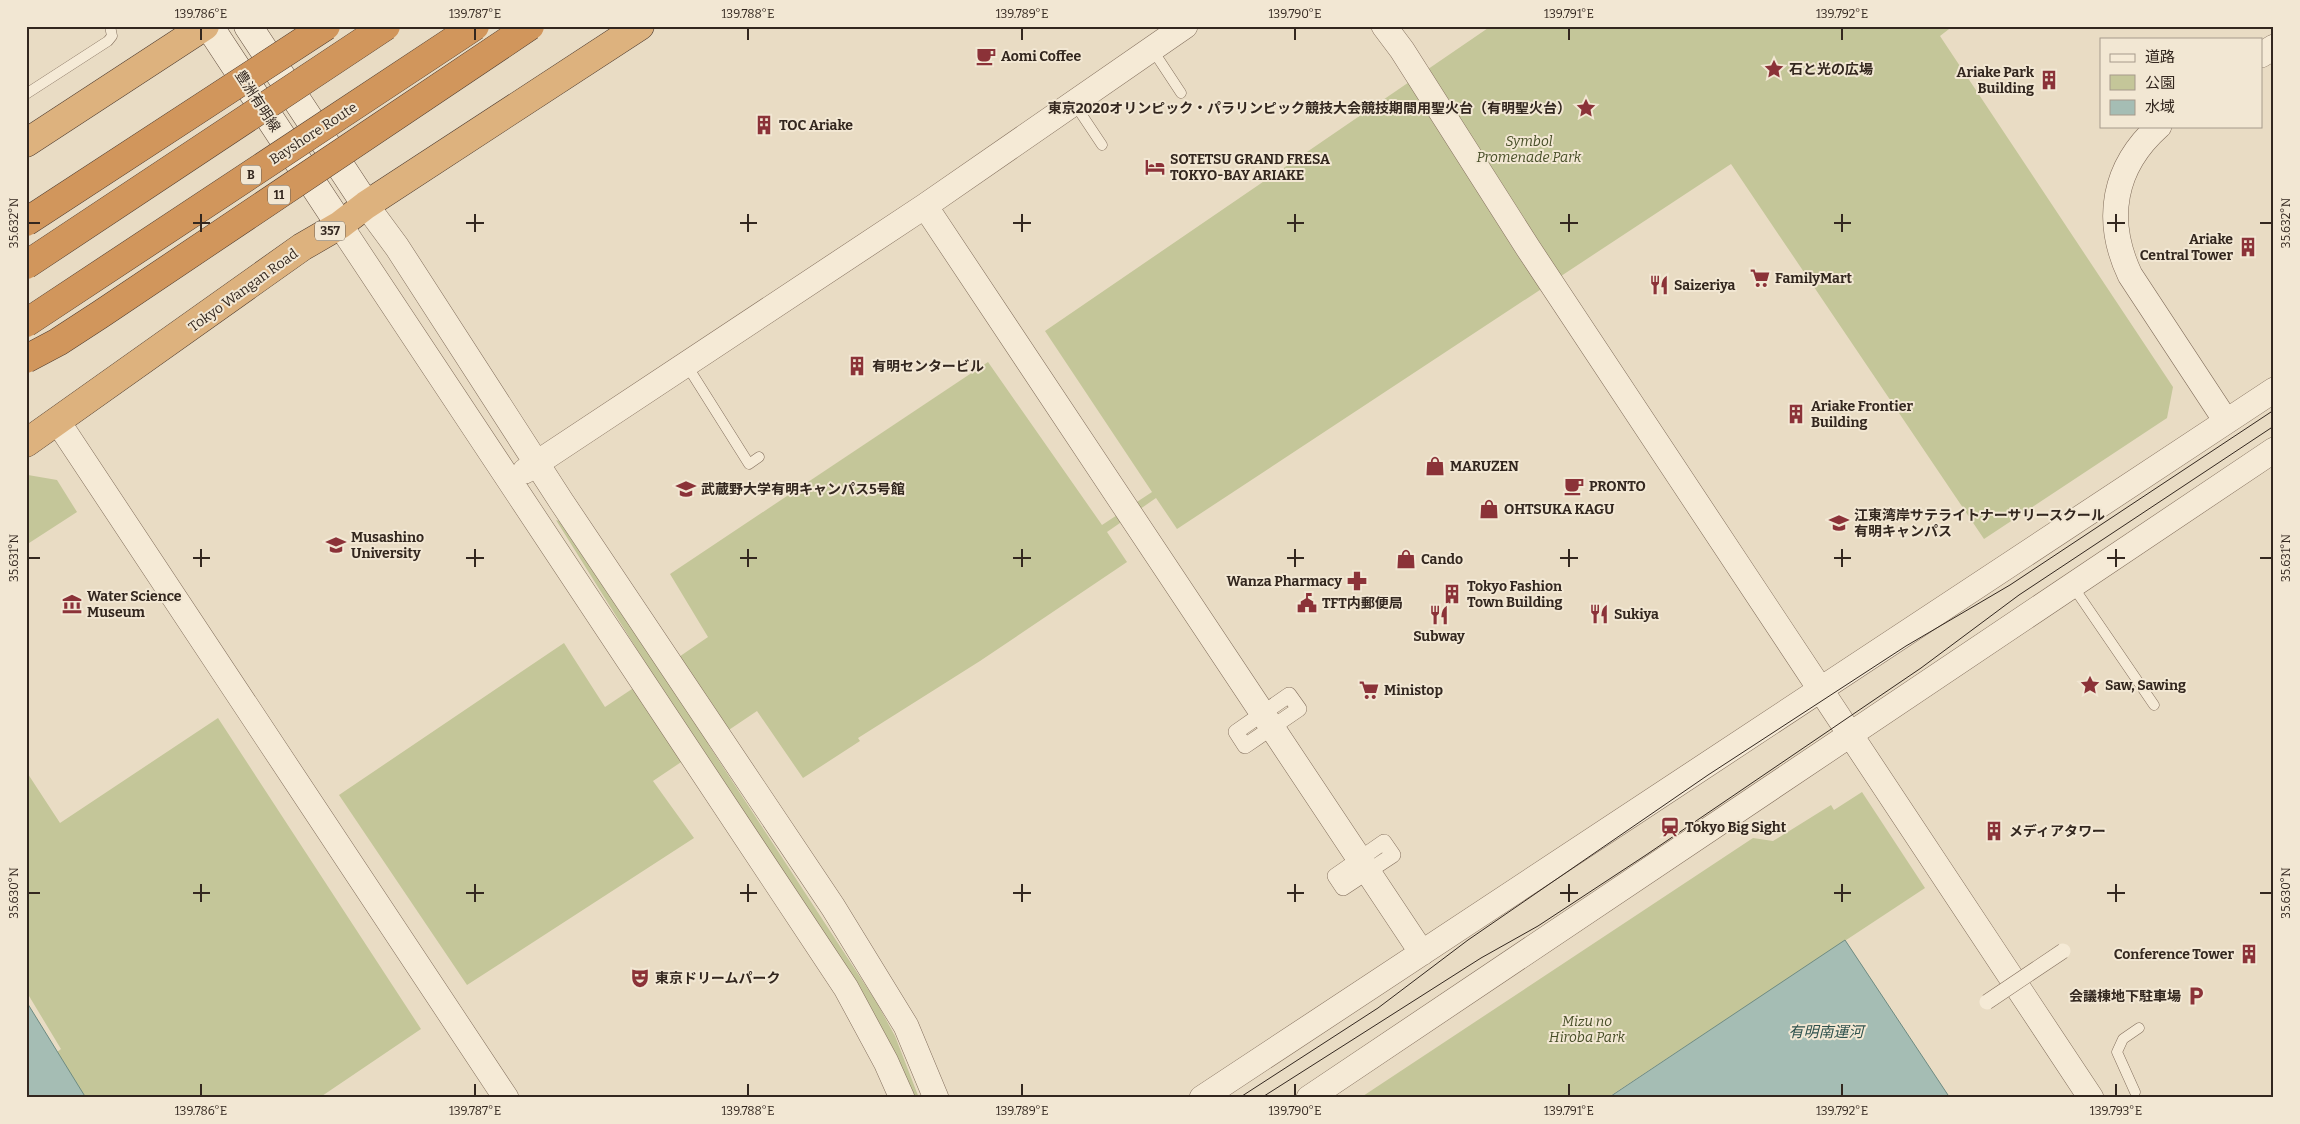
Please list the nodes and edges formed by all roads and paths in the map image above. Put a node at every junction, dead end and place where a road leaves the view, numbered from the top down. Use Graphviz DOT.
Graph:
graph roads {
  1 [pos="110,26"];
  2 [pos="205,26"];
  3 [pos="209,26"];
  4 [pos="248,26"];
  5 [pos="326,26"];
  6 [pos="386,26"];
  7 [pos="475,26"];
  8 [pos="530,26"];
  9 [pos="640,26"];
  10 [pos="1185,26"];
  11 [pos="1384,26"];
  12 [pos="2274,47"];
  13 [pos="1152,49"];
  14 [pos="2262,54"];
  15 [pos="26,94"];
  16 [pos="1181,94"];
  17 [pos="1074,102"];
  18 [pos="2156,128"];
  19 [pos="26,143"];
  20 [pos="1102,145"];
  21 [pos="366,205"];
  22 [pos="925,206"];
  23 [pos="26,222"];
  24 [pos="340,226"];
  25 [pos="26,265"];
  26 [pos="26,323"];
  27 [pos="26,360"];
  28 [pos="685,363"];
  29 [pos="2274,390"];
  30 [pos="2226,421"];
  31 [pos="58,422"];
  32 [pos="26,443"];
  33 [pos="2274,450"];
  34 [pos="759,457"];
  35 [pos="537,463"];
  36 [pos="510,481"];
  37 [pos="2072,585"];
  38 [pos="1821,689"];
  39 [pos="2154,705"];
  40 [pos="1851,734"];
  41 [pos="2063,951"];
  42 [pos="1422,953"];
  43 [pos="1987,1002"];
  44 [pos="2139,1028"];
  45 [pos="2135,1092"];
  46 [pos="506,1098"];
  47 [pos="902,1098"];
  48 [pos="936,1098"];
  49 [pos="1202,1098"];
  50 [pos="1309,1098"];
  51 [pos="2091,1098"];
  1 -- 15 [label="lane"];
  2 -- 19 [label="highway"];
  3 -- 24 [label="main road, 豊洲有明線"];
  4 -- 21 [label="main road"];
  5 -- 23 [label="highway, bridge"];
  6 -- 25 [label="highway, bridge"];
  7 -- 26 [label="highway, Bayshore Route / B, bridge"];
  8 -- 27 [label="highway, 11, bridge"];
  9 -- 21 [label="highway, Tokyo Wangan Road / 357"];
  10 -- 13 [label="street"];
  11 -- 38 [label="street"];
  12 -- 14 [label="street"];
  13 -- 16 [label="lane"];
  13 -- 17 [label="street"];
  17 -- 20 [label="lane"];
  17 -- 22 [label="street"];
  18 -- 30 [label="street"];
  21 -- 24 [label="highway, Tokyo Wangan Road / 357"];
  21 -- 35 [label="street"];
  22 -- 28 [label="street"];
  22 -- 42 [label="street"];
  24 -- 31 [label="highway, Tokyo Wangan Road / 357"];
  24 -- 36 [label="street"];
  28 -- 34 [label="lane"];
  28 -- 35 [label="street"];
  29 -- 30 [label="street"];
  30 -- 38 [label="street"];
  31 -- 32 [label="highway, Tokyo Wangan Road / 357"];
  31 -- 46 [label="street"];
  33 -- 37 [label="street"];
  35 -- 36 [label="street"];
  35 -- 48 [label="street"];
  36 -- 47 [label="street"];
  37 -- 39 [label="lane"];
  37 -- 40 [label="street"];
  38 -- 40 [label="street"];
  38 -- 42 [label="street"];
  40 -- 50 [label="street"];
  40 -- 51 [label="street"];
  41 -- 43 [label="street, bridge"];
  42 -- 49 [label="street"];
  44 -- 45 [label="lane"];
}
